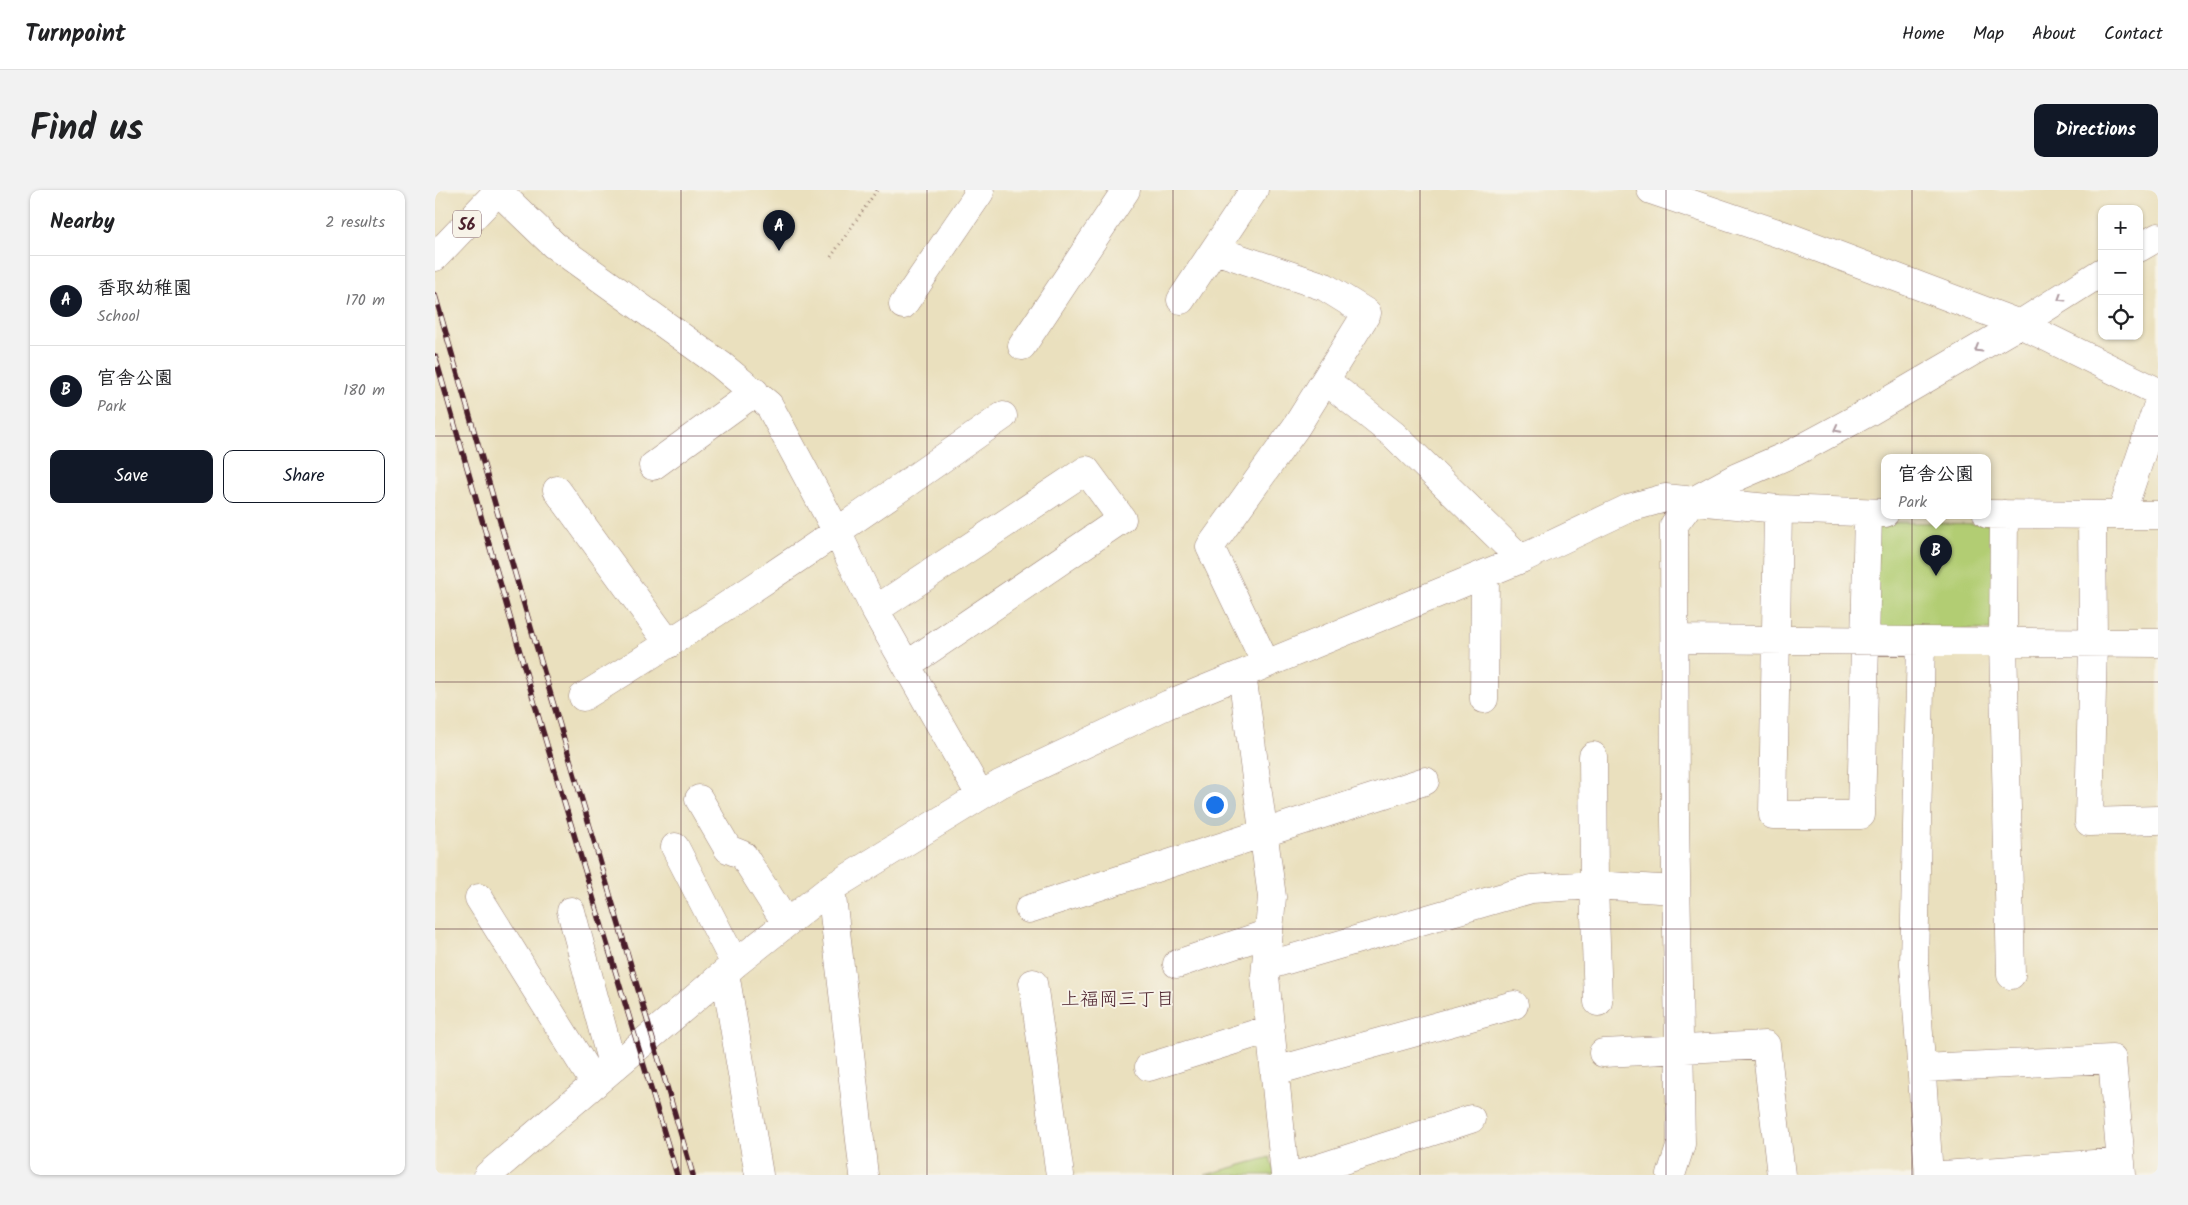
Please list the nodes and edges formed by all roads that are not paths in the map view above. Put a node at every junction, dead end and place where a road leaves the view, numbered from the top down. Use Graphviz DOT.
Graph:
graph roads {
  1 [pos="977,190"];
  2 [pos="1126,190"];
  3 [pos="1254,190"];
  4 [pos="1651,190"];
  5 [pos="499,191"];
  6 [pos="1691,195"];
  7 [pos="2158,236"];
  8 [pos="2143,245"];
  9 [pos="1215,250"];
  10 [pos="435,257"];
  11 [pos="2098,275"];
  12 [pos="1181,300"];
  13 [pos="903,305"];
  14 [pos="2020,324"];
  15 [pos="1022,346"];
  16 [pos="1325,380"];
  17 [pos="755,392"];
  18 [pos="2158,392"];
  19 [pos="2158,404"];
  20 [pos="1003,416"];
  21 [pos="653,466"];
  22 [pos="557,490"];
  23 [pos="1691,502"];
  24 [pos="1778,509"];
  25 [pos="1876,513"];
  26 [pos="1996,514"];
  27 [pos="2092,515"];
  28 [pos="2121,515"];
  29 [pos="2158,515"];
  30 [pos="837,532"];
  31 [pos="1521,559"];
  32 [pos="1485,574"];
  33 [pos="875,610"];
  34 [pos="1675,639"];
  35 [pos="1776,640"];
  36 [pos="1866,640"];
  37 [pos="1921,641"];
  38 [pos="2003,642"];
  39 [pos="2093,642"];
  40 [pos="2158,643"];
  41 [pos="669,644"];
  42 [pos="907,665"];
  43 [pos="1254,669"];
  44 [pos="583,697"];
  45 [pos="1484,699"];
  46 [pos="1593,756"];
  47 [pos="1425,781"];
  48 [pos="980,795"];
  49 [pos="699,800"];
  50 [pos="2158,820"];
  51 [pos="1264,833"];
  52 [pos="675,847"];
  53 [pos="1594,885"];
  54 [pos="831,888"];
  55 [pos="1676,890"];
  56 [pos="479,898"];
  57 [pos="1029,909"];
  58 [pos="571,911"];
  59 [pos="786,923"];
  60 [pos="1269,933"];
  61 [pos="1177,964"];
  62 [pos="1266,966"];
  63 [pos="730,968"];
  64 [pos="2011,975"];
  65 [pos="1033,983"];
  66 [pos="1598,1002"];
  67 [pos="1515,1005"];
  68 [pos="1270,1029"];
  69 [pos="1679,1049"];
  70 [pos="1603,1053"];
  71 [pos="1149,1067"];
  72 [pos="1922,1068"];
  73 [pos="1275,1071"];
  74 [pos="604,1076"];
  75 [pos="1471,1119"];
  76 [pos="2121,1168"];
  77 [pos="489,1175"];
  78 [pos="759,1175"];
  79 [pos="864,1175"];
  80 [pos="1060,1175"];
  81 [pos="1285,1175"];
  82 [pos="1297,1175"];
  83 [pos="1671,1175"];
  84 [pos="1781,1175"];
  85 [pos="1929,1175"];
  86 [pos="1943,1175"];
  1 -- 13 [label="street"];
  2 -- 15 [label="street"];
  3 -- 9 [label="street"];
  4 -- 6 [label="street"];
  5 -- 10 [label="street, 56"];
  5 -- 17 [label="street"];
  6 -- 14 [label="street"];
  7 -- 8 [label="street"];
  9 -- 12 [label="street"];
  9 -- 16 [label="street"];
  11 -- 14 [label="street, one-way"];
  14 -- 18 [label="street"];
  14 -- 23 [label="street, one-way"];
  16 -- 31 [label="street"];
  16 -- 43 [label="street"];
  17 -- 21 [label="street"];
  17 -- 30 [label="street"];
  19 -- 28 [label="street"];
  20 -- 30 [label="street"];
  22 -- 41 [label="street"];
  23 -- 24 [label="street"];
  23 -- 31 [label="street"];
  23 -- 34 [label="street"];
  24 -- 25 [label="street"];
  24 -- 35 [label="street"];
  25 -- 36 [label="street"];
  26 -- 27 [label="street"];
  26 -- 38 [label="street"];
  27 -- 28 [label="street"];
  27 -- 39 [label="street"];
  28 -- 29 [label="street"];
  30 -- 33 [label="street"];
  30 -- 41 [label="street"];
  31 -- 32 [label="street"];
  32 -- 43 [label="street"];
  32 -- 45 [label="street"];
  33 -- 42 [label="street"];
  33 -- 42 [label="street"];
  34 -- 35 [label="street"];
  34 -- 55 [label="street"];
  35 -- 36 [label="street"];
  35 -- 36 [label="street"];
  36 -- 37 [label="street"];
  37 -- 38 [label="street"];
  37 -- 72 [label="street"];
  38 -- 39 [label="street"];
  38 -- 64 [label="street"];
  39 -- 40 [label="street"];
  39 -- 50 [label="street"];
  41 -- 44 [label="street"];
  42 -- 48 [label="street"];
  43 -- 48 [label="street"];
  43 -- 51 [label="street"];
  46 -- 53 [label="street"];
  47 -- 51 [label="street"];
  48 -- 54 [label="street"];
  49 -- 59 [label="street"];
  51 -- 57 [label="street"];
  51 -- 60 [label="street"];
  52 -- 63 [label="street"];
  53 -- 55 [label="street"];
  53 -- 62 [label="street"];
  53 -- 66 [label="street"];
  54 -- 59 [label="street"];
  54 -- 79 [label="street"];
  55 -- 69 [label="street"];
  56 -- 74 [label="street"];
  58 -- 74 [label="street"];
  59 -- 63 [label="street"];
  60 -- 61 [label="street"];
  60 -- 62 [label="street"];
  62 -- 68 [label="street"];
  63 -- 74 [label="street"];
  63 -- 78 [label="street"];
  65 -- 80 [label="street"];
  67 -- 73 [label="street"];
  68 -- 71 [label="street"];
  68 -- 73 [label="street"];
  69 -- 70 [label="street"];
  69 -- 83 [label="street"];
  69 -- 84 [label="street"];
  72 -- 76 [label="street"];
  72 -- 85 [label="street"];
  73 -- 81 [label="street"];
  74 -- 77 [label="street"];
  75 -- 82 [label="street"];
  76 -- 86 [label="street"];
}
